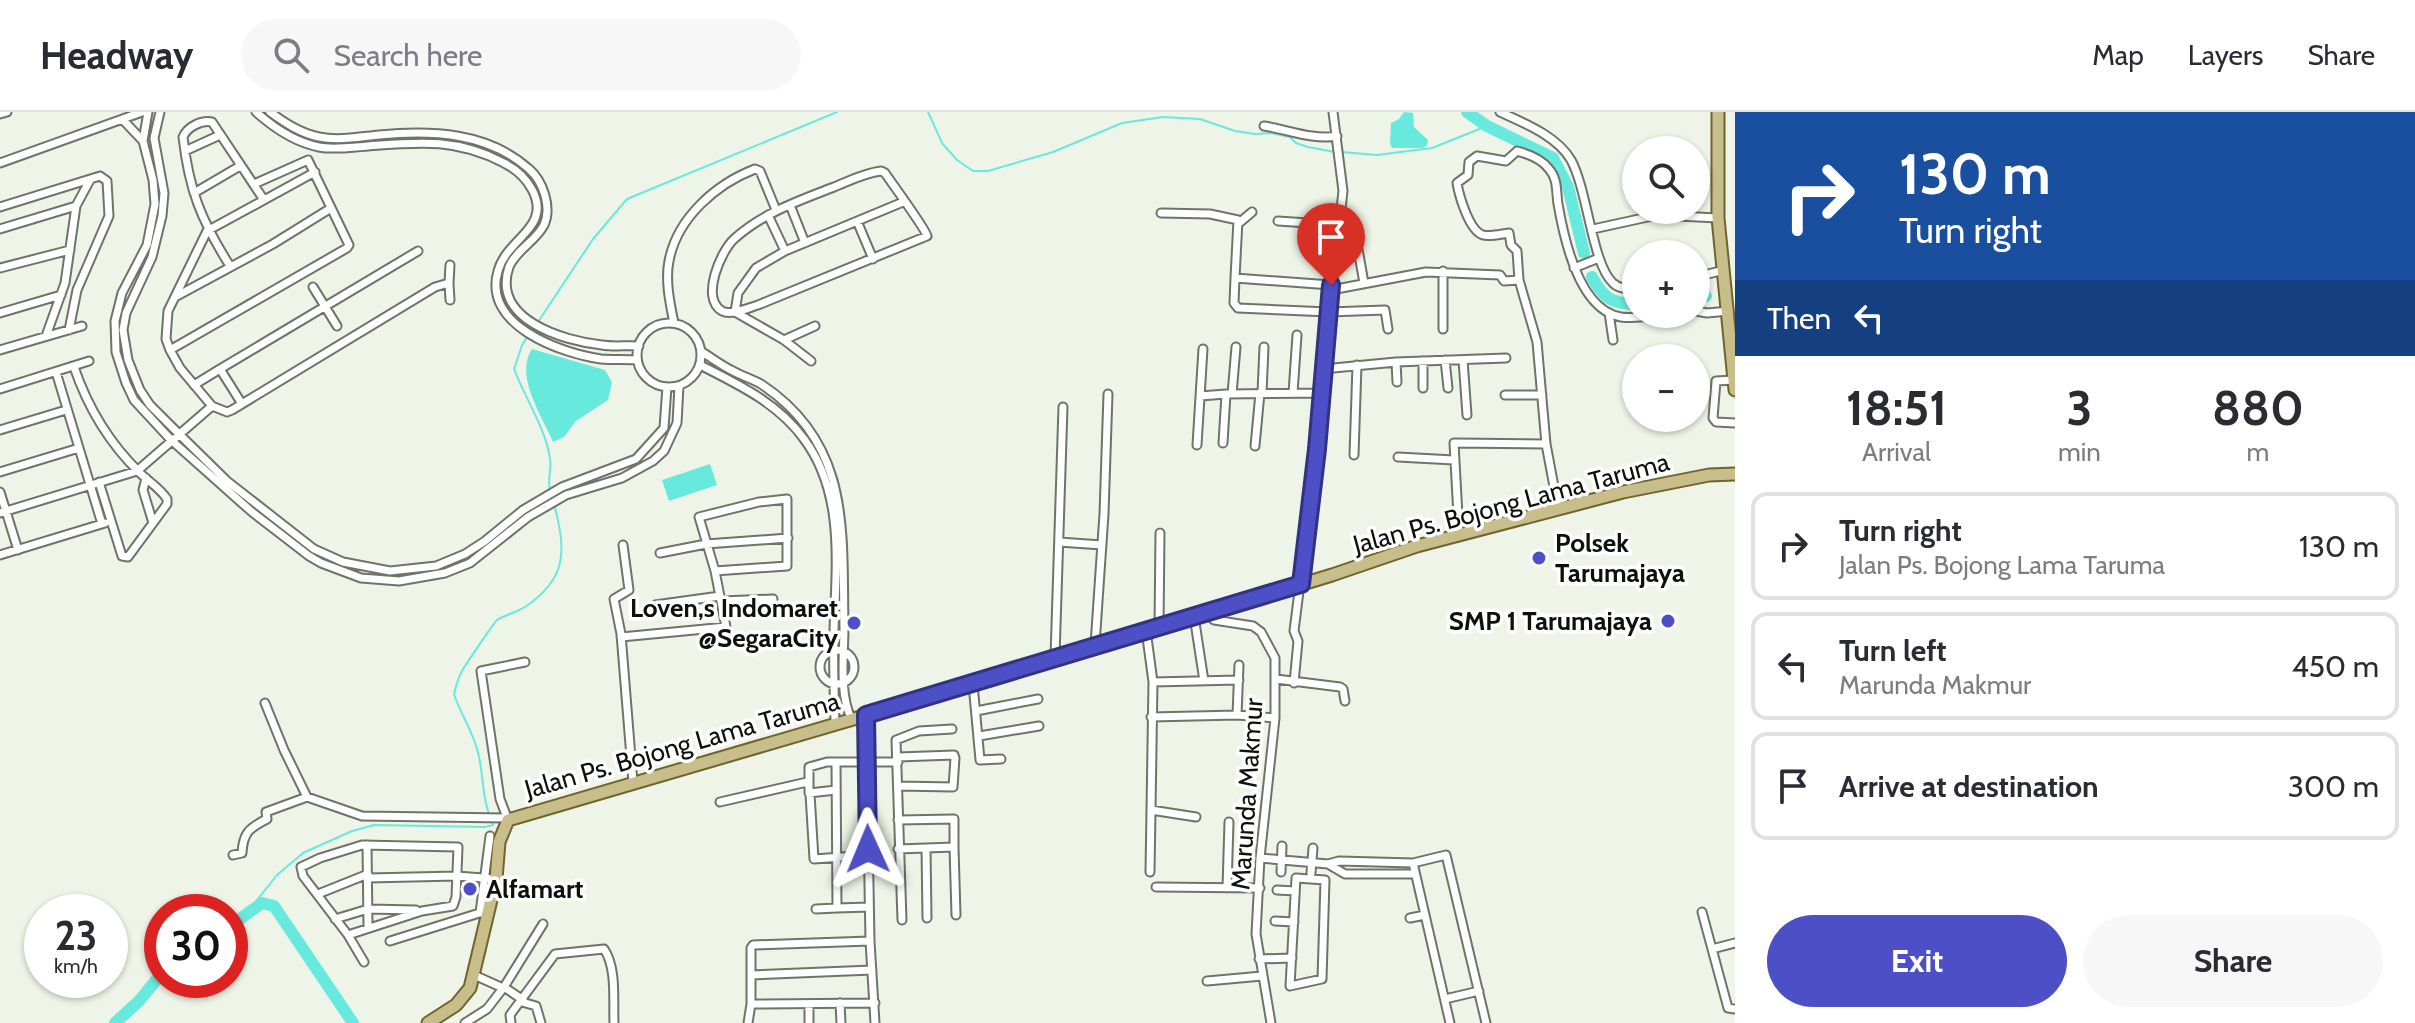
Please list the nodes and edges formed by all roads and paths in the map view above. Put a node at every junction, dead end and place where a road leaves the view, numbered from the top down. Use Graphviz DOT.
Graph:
graph roads {
  1 [pos="7,112"];
  2 [pos="145,112"];
  3 [pos="160,112"];
  4 [pos="256,112"];
  5 [pos="270,112"];
  6 [pos="1333,112"];
  7 [pos="1500,112"];
  8 [pos="1718,112"];
  9 [pos="0,114"];
  10 [pos="123,120"];
  11 [pos="1264,126"];
  12 [pos="220,135"];
  13 [pos="1337,137"];
  14 [pos="143,141"];
  15 [pos="185,151"];
  16 [pos="0,163"];
  17 [pos="240,166"];
  18 [pos="315,172"];
  19 [pos="91,178"];
  20 [pos="254,184"];
  21 [pos="194,193"];
  22 [pos="264,200"];
  23 [pos="903,202"];
  24 [pos="790,205"];
  25 [pos="76,206"];
  26 [pos="0,207"];
  27 [pos="331,208"];
  28 [pos="776,210"];
  29 [pos="1252,212"];
  30 [pos="1161,213"];
  31 [pos="768,215"];
  32 [pos="1718,218"];
  33 [pos="857,221"];
  34 [pos="1278,221"];
  35 [pos="1239,223"];
  36 [pos="0,229"];
  37 [pos="1338,229"];
  38 [pos="1593,229"];
  39 [pos="207,231"];
  40 [pos="805,243"];
  41 [pos="70,250"];
  42 [pos="418,251"];
  43 [pos="785,251"];
  44 [pos="873,259"];
  45 [pos="1597,259"];
  46 [pos="450,265"];
  47 [pos="230,266"];
  48 [pos="1577,267"];
  49 [pos="0,268"];
  50 [pos="1727,269"];
  51 [pos="1443,271"];
  52 [pos="1235,278"];
  53 [pos="1519,280"];
  54 [pos="449,283"];
  55 [pos="1364,283"];
  56 [pos="313,287"];
  57 [pos="1331,287"];
  58 [pos="1622,287"];
  59 [pos="61,295"];
  60 [pos="176,297"];
  61 [pos="450,300"];
  62 [pos="325,306"];
  63 [pos="1730,306"];
  64 [pos="735,312"];
  65 [pos="1329,312"];
  66 [pos="1710,312"];
  67 [pos="0,313"];
  68 [pos="1609,313"];
  69 [pos="1622,317"];
  70 [pos="674,323"];
  71 [pos="82,326"];
  72 [pos="337,326"];
  73 [pos="815,326"];
  74 [pos="1388,329"];
  75 [pos="1443,329"];
  76 [pos="69,330"];
  77 [pos="1297,335"];
  78 [pos="46,336"];
  79 [pos="784,340"];
  80 [pos="1613,340"];
  81 [pos="639,346"];
  82 [pos="1236,347"];
  83 [pos="1264,347"];
  84 [pos="1203,349"];
  85 [pos="0,350"];
  86 [pos="170,350"];
  87 [pos="702,352"];
  88 [pos="1506,358"];
  89 [pos="637,360"];
  90 [pos="1445,360"];
  91 [pos="1463,360"];
  92 [pos="89,361"];
  93 [pos="811,361"];
  94 [pos="1423,361"];
  95 [pos="1396,362"];
  96 [pos="700,365"];
  97 [pos="1357,365"];
  98 [pos="74,367"];
  99 [pos="220,369"];
  100 [pos="1323,369"];
  101 [pos="56,372"];
  102 [pos="1734,380"];
  103 [pos="1397,382"];
  104 [pos="194,385"];
  105 [pos="679,386"];
  106 [pos="667,387"];
  107 [pos="1423,388"];
  108 [pos="1448,388"];
  109 [pos="0,389"];
  110 [pos="1735,390"];
  111 [pos="1261,393"];
  112 [pos="1293,393"];
  113 [pos="1322,393"];
  114 [pos="1108,394"];
  115 [pos="1229,394"];
  116 [pos="1505,395"];
  117 [pos="1542,395"];
  118 [pos="1200,396"];
  119 [pos="242,404"];
  120 [pos="212,406"];
  121 [pos="1063,407"];
  122 [pos="66,410"];
  123 [pos="1467,415"];
  124 [pos="1735,423"];
  125 [pos="0,430"];
  126 [pos="178,433"];
  127 [pos="171,440"];
  128 [pos="1223,443"];
  129 [pos="1546,444"];
  130 [pos="1197,445"];
  131 [pos="1255,446"];
  132 [pos="79,448"];
  133 [pos="1354,455"];
  134 [pos="1398,457"];
  135 [pos="1454,460"];
  136 [pos="137,471"];
  137 [pos="0,472"];
  138 [pos="1735,474"];
  139 [pos="146,478"];
  140 [pos="99,482"];
  141 [pos="90,485"];
  142 [pos="564,491"];
  143 [pos="0,492"];
  144 [pos="1558,508"];
  145 [pos="3,512"];
  146 [pos="525,514"];
  147 [pos="111,521"];
  148 [pos="153,523"];
  149 [pos="102,524"];
  150 [pos="1160,533"];
  151 [pos="1459,534"];
  152 [pos="788,538"];
  153 [pos="1059,542"];
  154 [pos="706,544"];
  155 [pos="623,545"];
  156 [pos="1102,545"];
  157 [pos="18,550"];
  158 [pos="660,553"];
  159 [pos="0,555"];
  160 [pos="715,571"];
  161 [pos="1301,584"];
  162 [pos="721,599"];
  163 [pos="773,599"];
  164 [pos="655,605"];
  165 [pos="1199,614"];
  166 [pos="1159,627"];
  167 [pos="1146,630"];
  168 [pos="621,637"];
  169 [pos="1095,645"];
  170 [pos="833,650"];
  171 [pos="844,651"];
  172 [pos="1055,657"];
  173 [pos="525,662"];
  174 [pos="1239,665"];
  175 [pos="1276,679"];
  176 [pos="1239,680"];
  177 [pos="1204,681"];
  178 [pos="1153,682"];
  179 [pos="845,683"];
  180 [pos="1294,683"];
  181 [pos="834,684"];
  182 [pos="973,684"];
  183 [pos="1038,699"];
  184 [pos="1345,701"];
  185 [pos="265,703"];
  186 [pos="976,711"];
  187 [pos="866,715"];
  188 [pos="1237,715"];
  189 [pos="1151,717"];
  190 [pos="851,718"];
  191 [pos="1275,718"];
  192 [pos="835,722"];
  193 [pos="1039,726"];
  194 [pos="952,729"];
  195 [pos="979,736"];
  196 [pos="1001,759"];
  197 [pos="898,760"];
  198 [pos="836,762"];
  199 [pos="866,763"];
  200 [pos="633,782"];
  201 [pos="807,782"];
  202 [pos="898,786"];
  203 [pos="836,790"];
  204 [pos="810,794"];
  205 [pos="307,797"];
  206 [pos="720,802"];
  207 [pos="1151,810"];
  208 [pos="1196,817"];
  209 [pos="507,819"];
  210 [pos="898,820"];
  211 [pos="1229,822"];
  212 [pos="490,836"];
  213 [pos="367,845"];
  214 [pos="1282,846"];
  215 [pos="954,847"];
  216 [pos="926,848"];
  217 [pos="1313,848"];
  218 [pos="898,849"];
  219 [pos="233,855"];
  220 [pos="869,855"];
  221 [pos="838,857"];
  222 [pos="1260,858"];
  223 [pos="1281,860"];
  224 [pos="1312,863"];
  225 [pos="1413,863"];
  226 [pos="1328,864"];
  227 [pos="1150,872"];
  228 [pos="1281,872"];
  229 [pos="1311,873"];
  230 [pos="1415,874"];
  231 [pos="368,876"];
  232 [pos="457,876"];
  233 [pos="490,879"];
  234 [pos="1156,887"];
  235 [pos="1227,888"];
  236 [pos="1260,888"];
  237 [pos="1277,890"];
  238 [pos="1295,891"];
  239 [pos="318,894"];
  240 [pos="869,907"];
  241 [pos="837,908"];
  242 [pos="368,909"];
  243 [pos="816,909"];
  244 [pos="422,911"];
  245 [pos="484,912"];
  246 [pos="1702,912"];
  247 [pos="956,915"];
  248 [pos="1425,915"];
  249 [pos="927,918"];
  250 [pos="1410,918"];
  251 [pos="335,919"];
  252 [pos="902,920"];
  253 [pos="1275,921"];
  254 [pos="1294,922"];
  255 [pos="543,924"];
  256 [pos="368,927"];
  257 [pos="348,935"];
  258 [pos="390,941"];
  259 [pos="870,941"];
  260 [pos="1735,943"];
  261 [pos="1712,949"];
  262 [pos="1292,958"];
  263 [pos="1259,959"];
  264 [pos="364,962"];
  265 [pos="872,970"];
  266 [pos="474,975"];
  267 [pos="752,975"];
  268 [pos="1262,976"];
  269 [pos="1207,981"];
  270 [pos="504,988"];
  271 [pos="1479,991"];
  272 [pos="1445,999"];
  273 [pos="522,1001"];
  274 [pos="840,1003"];
  275 [pos="875,1003"];
  276 [pos="751,1004"];
  277 [pos="809,1004"];
  278 [pos="1735,1009"];
  279 [pos="809,1022"];
  280 [pos="428,1023"];
  281 [pos="465,1023"];
  282 [pos="511,1023"];
  283 [pos="541,1023"];
  284 [pos="614,1023"];
  285 [pos="748,1023"];
  286 [pos="841,1023"];
  287 [pos="875,1023"];
  288 [pos="1271,1023"];
  289 [pos="1450,1023"];
  290 [pos="1486,1023"];
  1 -- 9 [label="street"];
  2 -- 10 [label="street"];
  2 -- 14 [label="street"];
  3 -- 126 [label="street"];
  4 -- 89 [label="street"];
  5 -- 81 [label="street"];
  6 -- 13 [label="street"];
  7 -- 38 [label="street"];
  8 -- 32 [label="main road"];
  10 -- 14 [label="street"];
  10 -- 16 [label="street"];
  11 -- 13 [label="street"];
  12 -- 15 [label="street"];
  12 -- 15 [label="street"];
  12 -- 17 [label="street"];
  13 -- 37 [label="street"];
  14 -- 127 [label="street"];
  15 -- 21 [label="street"];
  17 -- 20 [label="street"];
  17 -- 21 [label="street"];
  18 -- 20 [label="street"];
  18 -- 22 [label="street"];
  18 -- 27 [label="street"];
  19 -- 25 [label="street"];
  19 -- 26 [label="street"];
  19 -- 76 [label="street"];
  20 -- 22 [label="street"];
  21 -- 39 [label="street"];
  22 -- 39 [label="street"];
  23 -- 24 [label="street"];
  23 -- 33 [label="street"];
  23 -- 44 [label="street"];
  24 -- 28 [label="street"];
  24 -- 40 [label="street"];
  25 -- 36 [label="street"];
  25 -- 41 [label="street"];
  27 -- 47 [label="street"];
  27 -- 86 [label="street"];
  28 -- 31 [label="street"];
  28 -- 70 [label="street"];
  29 -- 35 [label="street"];
  30 -- 35 [label="street"];
  31 -- 43 [label="street"];
  31 -- 64 [label="street"];
  32 -- 38 [label="street"];
  32 -- 50 [label="main road"];
  33 -- 40 [label="street"];
  33 -- 44 [label="street"];
  34 -- 37 [label="street"];
  35 -- 52 [label="street"];
  37 -- 55 [label="street"];
  37 -- 57 [label="street"];
  38 -- 45 [label="street"];
  39 -- 47 [label="street"];
  39 -- 60 [label="street"];
  40 -- 43 [label="street"];
  41 -- 49 [label="street"];
  41 -- 59 [label="street"];
  42 -- 62 [label="street"];
  43 -- 64 [label="street"];
  44 -- 64 [label="street"];
  45 -- 48 [label="street"];
  45 -- 58 [label="street"];
  46 -- 54 [label="street"];
  47 -- 60 [label="street"];
  48 -- 53 [label="street"];
  48 -- 68 [label="street"];
  50 -- 63 [label="main road"];
  51 -- 53 [label="street"];
  51 -- 55 [label="street"];
  51 -- 75 [label="street"];
  52 -- 57 [label="street"];
  52 -- 65 [label="street"];
  53 -- 117 [label="street"];
  54 -- 61 [label="street"];
  54 -- 119 [label="street"];
  55 -- 57 [label="street"];
  56 -- 62 [label="street"];
  57 -- 65 [label="street"];
  59 -- 67 [label="street"];
  59 -- 78 [label="street"];
  60 -- 86 [label="street"];
  62 -- 72 [label="street"];
  62 -- 99 [label="street"];
  63 -- 66 [label="street"];
  63 -- 102 [label="main road"];
  64 -- 79 [label="street"];
  65 -- 74 [label="street"];
  65 -- 100 [label="street"];
  68 -- 69 [label="street"];
  68 -- 80 [label="street"];
  70 -- 81 [label="street"];
  70 -- 87 [label="street"];
  71 -- 76 [label="street"];
  73 -- 79 [label="street"];
  76 -- 78 [label="street"];
  77 -- 112 [label="street"];
  78 -- 85 [label="street"];
  79 -- 93 [label="street"];
  81 -- 89 [label="street"];
  82 -- 115 [label="street"];
  83 -- 111 [label="street"];
  84 -- 118 [label="street"];
  86 -- 104 [label="street"];
  87 -- 96 [label="street"];
  87 -- 171 [label="street"];
  88 -- 91 [label="street"];
  89 -- 106 [label="street"];
  90 -- 91 [label="street"];
  90 -- 94 [label="street"];
  90 -- 108 [label="street"];
  91 -- 123 [label="street"];
  92 -- 98 [label="street"];
  94 -- 95 [label="street"];
  94 -- 107 [label="street"];
  95 -- 97 [label="street"];
  95 -- 103 [label="street"];
  96 -- 105 [label="street"];
  96 -- 170 [label="street"];
  97 -- 100 [label="street"];
  97 -- 133 [label="street"];
  98 -- 101 [label="street"];
  98 -- 136 [label="street"];
  99 -- 104 [label="street"];
  99 -- 119 [label="street"];
  100 -- 113 [label="street"];
  101 -- 109 [label="street"];
  101 -- 122 [label="street"];
  102 -- 110 [label="main road"];
  102 -- 124 [label="street"];
  104 -- 120 [label="street"];
  105 -- 106 [label="street"];
  105 -- 142 [label="street"];
  106 -- 142 [label="street"];
  111 -- 112 [label="street"];
  111 -- 115 [label="street"];
  111 -- 131 [label="street"];
  112 -- 113 [label="street"];
  113 -- 161 [label="street"];
  114 -- 156 [label="street"];
  115 -- 118 [label="street"];
  115 -- 128 [label="street"];
  116 -- 117 [label="street"];
  117 -- 129 [label="street"];
  118 -- 130 [label="street"];
  119 -- 120 [label="street"];
  120 -- 126 [label="street"];
  121 -- 153 [label="street"];
  122 -- 125 [label="street"];
  122 -- 132 [label="street"];
  126 -- 127 [label="street"];
  126 -- 146 [label="street"];
  127 -- 136 [label="street"];
  127 -- 146 [label="street"];
  129 -- 135 [label="street"];
  129 -- 144 [label="street"];
  132 -- 137 [label="street"];
  132 -- 141 [label="street"];
  134 -- 135 [label="street"];
  135 -- 151 [label="street"];
  136 -- 139 [label="street"];
  136 -- 140 [label="street"];
  138 -- 144 [label="main road, Jalan Ps. Bojong Lama Taruma"];
  139 -- 148 [label="street"];
  139 -- 148 [label="street"];
  140 -- 141 [label="street"];
  140 -- 147 [label="street"];
  141 -- 145 [label="street"];
  141 -- 149 [label="street"];
  142 -- 146 [label="street"];
  143 -- 145 [label="street"];
  144 -- 151 [label="main road, Jalan Ps. Bojong Lama Taruma"];
  145 -- 157 [label="street"];
  147 -- 148 [label="street"];
  147 -- 149 [label="street"];
  149 -- 157 [label="street"];
  150 -- 166 [label="street"];
  151 -- 161 [label="main road, Jalan Ps. Bojong Lama Taruma"];
  152 -- 154 [label="street"];
  152 -- 154 [label="street"];
  152 -- 160 [label="street"];
  153 -- 156 [label="street"];
  153 -- 172 [label="street"];
  154 -- 158 [label="street"];
  154 -- 160 [label="street"];
  155 -- 168 [label="street"];
  156 -- 169 [label="street"];
  157 -- 159 [label="street"];
  160 -- 162 [label="street"];
  161 -- 165 [label="main road, Jalan Ps. Bojong Lama Taruma"];
  161 -- 180 [label="street"];
  162 -- 163 [label="street"];
  162 -- 164 [label="street"];
  162 -- 168 [label="street"];
  165 -- 166 [label="main road, Jalan Ps. Bojong Lama Taruma"];
  165 -- 175 [label="street, Marunda Makmur"];
  165 -- 177 [label="street"];
  166 -- 167 [label="main road, Jalan Ps. Bojong Lama Taruma"];
  167 -- 169 [label="main road, Jalan Ps. Bojong Lama Taruma"];
  167 -- 178 [label="street"];
  168 -- 200 [label="street"];
  169 -- 172 [label="main road, Jalan Ps. Bojong Lama Taruma"];
  170 -- 171 [label="street"];
  170 -- 181 [label="street"];
  170 -- 181 [label="street"];
  171 -- 179 [label="street"];
  172 -- 182 [label="main road, Jalan Ps. Bojong Lama Taruma"];
  173 -- 209 [label="street"];
  174 -- 176 [label="street"];
  175 -- 180 [label="street"];
  175 -- 191 [label="street, Marunda Makmur"];
  176 -- 177 [label="street"];
  176 -- 188 [label="street"];
  177 -- 178 [label="street"];
  178 -- 189 [label="street"];
  179 -- 181 [label="street"];
  179 -- 190 [label="street"];
  180 -- 184 [label="street"];
  181 -- 192 [label="street"];
  182 -- 186 [label="street"];
  182 -- 187 [label="main road, Jalan Ps. Bojong Lama Taruma"];
  183 -- 186 [label="street"];
  185 -- 205 [label="street"];
  186 -- 195 [label="street"];
  187 -- 190 [label="main road, Jalan Ps. Bojong Lama Taruma"];
  187 -- 199 [label="street"];
  188 -- 189 [label="street"];
  188 -- 191 [label="street"];
  189 -- 207 [label="street"];
  190 -- 192 [label="main road, Jalan Ps. Bojong Lama Taruma"];
  191 -- 222 [label="street, Marunda Makmur"];
  192 -- 200 [label="main road, Jalan Ps. Bojong Lama Taruma"];
  193 -- 195 [label="street"];
  194 -- 197 [label="street"];
  195 -- 196 [label="street"];
  197 -- 199 [label="street"];
  197 -- 202 [label="street"];
  197 -- 202 [label="street"];
  198 -- 199 [label="street"];
  198 -- 201 [label="street"];
  198 -- 203 [label="street"];
  199 -- 220 [label="street"];
  200 -- 209 [label="main road, Jalan Ps. Bojong Lama Taruma"];
  201 -- 204 [label="street"];
  201 -- 206 [label="street"];
  202 -- 210 [label="street"];
  203 -- 204 [label="street"];
  203 -- 221 [label="street"];
  204 -- 221 [label="street"];
  205 -- 209 [label="street"];
  205 -- 219 [label="street"];
  207 -- 208 [label="street"];
  207 -- 227 [label="street"];
  209 -- 233 [label="main road, Jalan Ps. Bojong Lama Taruma"];
  210 -- 215 [label="street"];
  210 -- 218 [label="street"];
  211 -- 235 [label="street"];
  212 -- 233 [label="street"];
  213 -- 231 [label="street"];
  213 -- 232 [label="street"];
  213 -- 239 [label="street"];
  214 -- 223 [label="street"];
  215 -- 216 [label="street"];
  215 -- 247 [label="street"];
  216 -- 218 [label="street"];
  216 -- 249 [label="street"];
  217 -- 224 [label="street"];
  218 -- 252 [label="street"];
  220 -- 221 [label="street"];
  220 -- 240 [label="street"];
  221 -- 241 [label="street"];
  222 -- 223 [label="street"];
  222 -- 236 [label="street, Marunda Makmur"];
  223 -- 224 [label="street"];
  223 -- 228 [label="street"];
  224 -- 226 [label="street"];
  224 -- 229 [label="street"];
  225 -- 226 [label="street"];
  225 -- 230 [label="street"];
  225 -- 271 [label="street"];
  226 -- 230 [label="street"];
  230 -- 248 [label="street"];
  231 -- 232 [label="street"];
  231 -- 239 [label="street"];
  231 -- 242 [label="street"];
  232 -- 233 [label="street"];
  232 -- 244 [label="street"];
  233 -- 245 [label="main road, Jalan Ps. Bojong Lama Taruma"];
  234 -- 235 [label="street"];
  235 -- 236 [label="street"];
  236 -- 263 [label="street, Marunda Makmur"];
  237 -- 238 [label="street"];
  238 -- 254 [label="street"];
  238 -- 262 [label="street"];
  239 -- 251 [label="street"];
  240 -- 241 [label="street"];
  240 -- 259 [label="street"];
  241 -- 243 [label="street"];
  242 -- 244 [label="street"];
  242 -- 251 [label="street"];
  242 -- 256 [label="street"];
  244 -- 256 [label="street"];
  245 -- 258 [label="street"];
  245 -- 266 [label="main road, Jalan Ps. Bojong Lama Taruma"];
  246 -- 261 [label="street"];
  248 -- 250 [label="street"];
  248 -- 272 [label="street"];
  251 -- 257 [label="street"];
  253 -- 254 [label="street"];
  254 -- 262 [label="street"];
  255 -- 270 [label="street"];
  256 -- 257 [label="street"];
  257 -- 264 [label="street"];
  259 -- 265 [label="street"];
  259 -- 267 [label="street"];
  260 -- 261 [label="street"];
  261 -- 278 [label="street"];
  262 -- 263 [label="street"];
  263 -- 268 [label="street, Marunda Makmur"];
  265 -- 267 [label="street"];
  265 -- 275 [label="street"];
  266 -- 270 [label="street"];
  266 -- 280 [label="main road, Jalan Ps. Bojong Lama Taruma"];
  267 -- 276 [label="street"];
  268 -- 269 [label="street"];
  268 -- 288 [label="street, Marunda Makmur"];
  270 -- 273 [label="street"];
  270 -- 281 [label="street"];
  271 -- 272 [label="street"];
  271 -- 290 [label="street"];
  272 -- 289 [label="street"];
  273 -- 282 [label="street"];
  273 -- 283 [label="street"];
  273 -- 284 [label="street"];
  274 -- 275 [label="street"];
  274 -- 277 [label="street"];
  274 -- 286 [label="street"];
  275 -- 287 [label="street"];
  276 -- 277 [label="street"];
  276 -- 285 [label="street"];
  277 -- 279 [label="street"];
}
